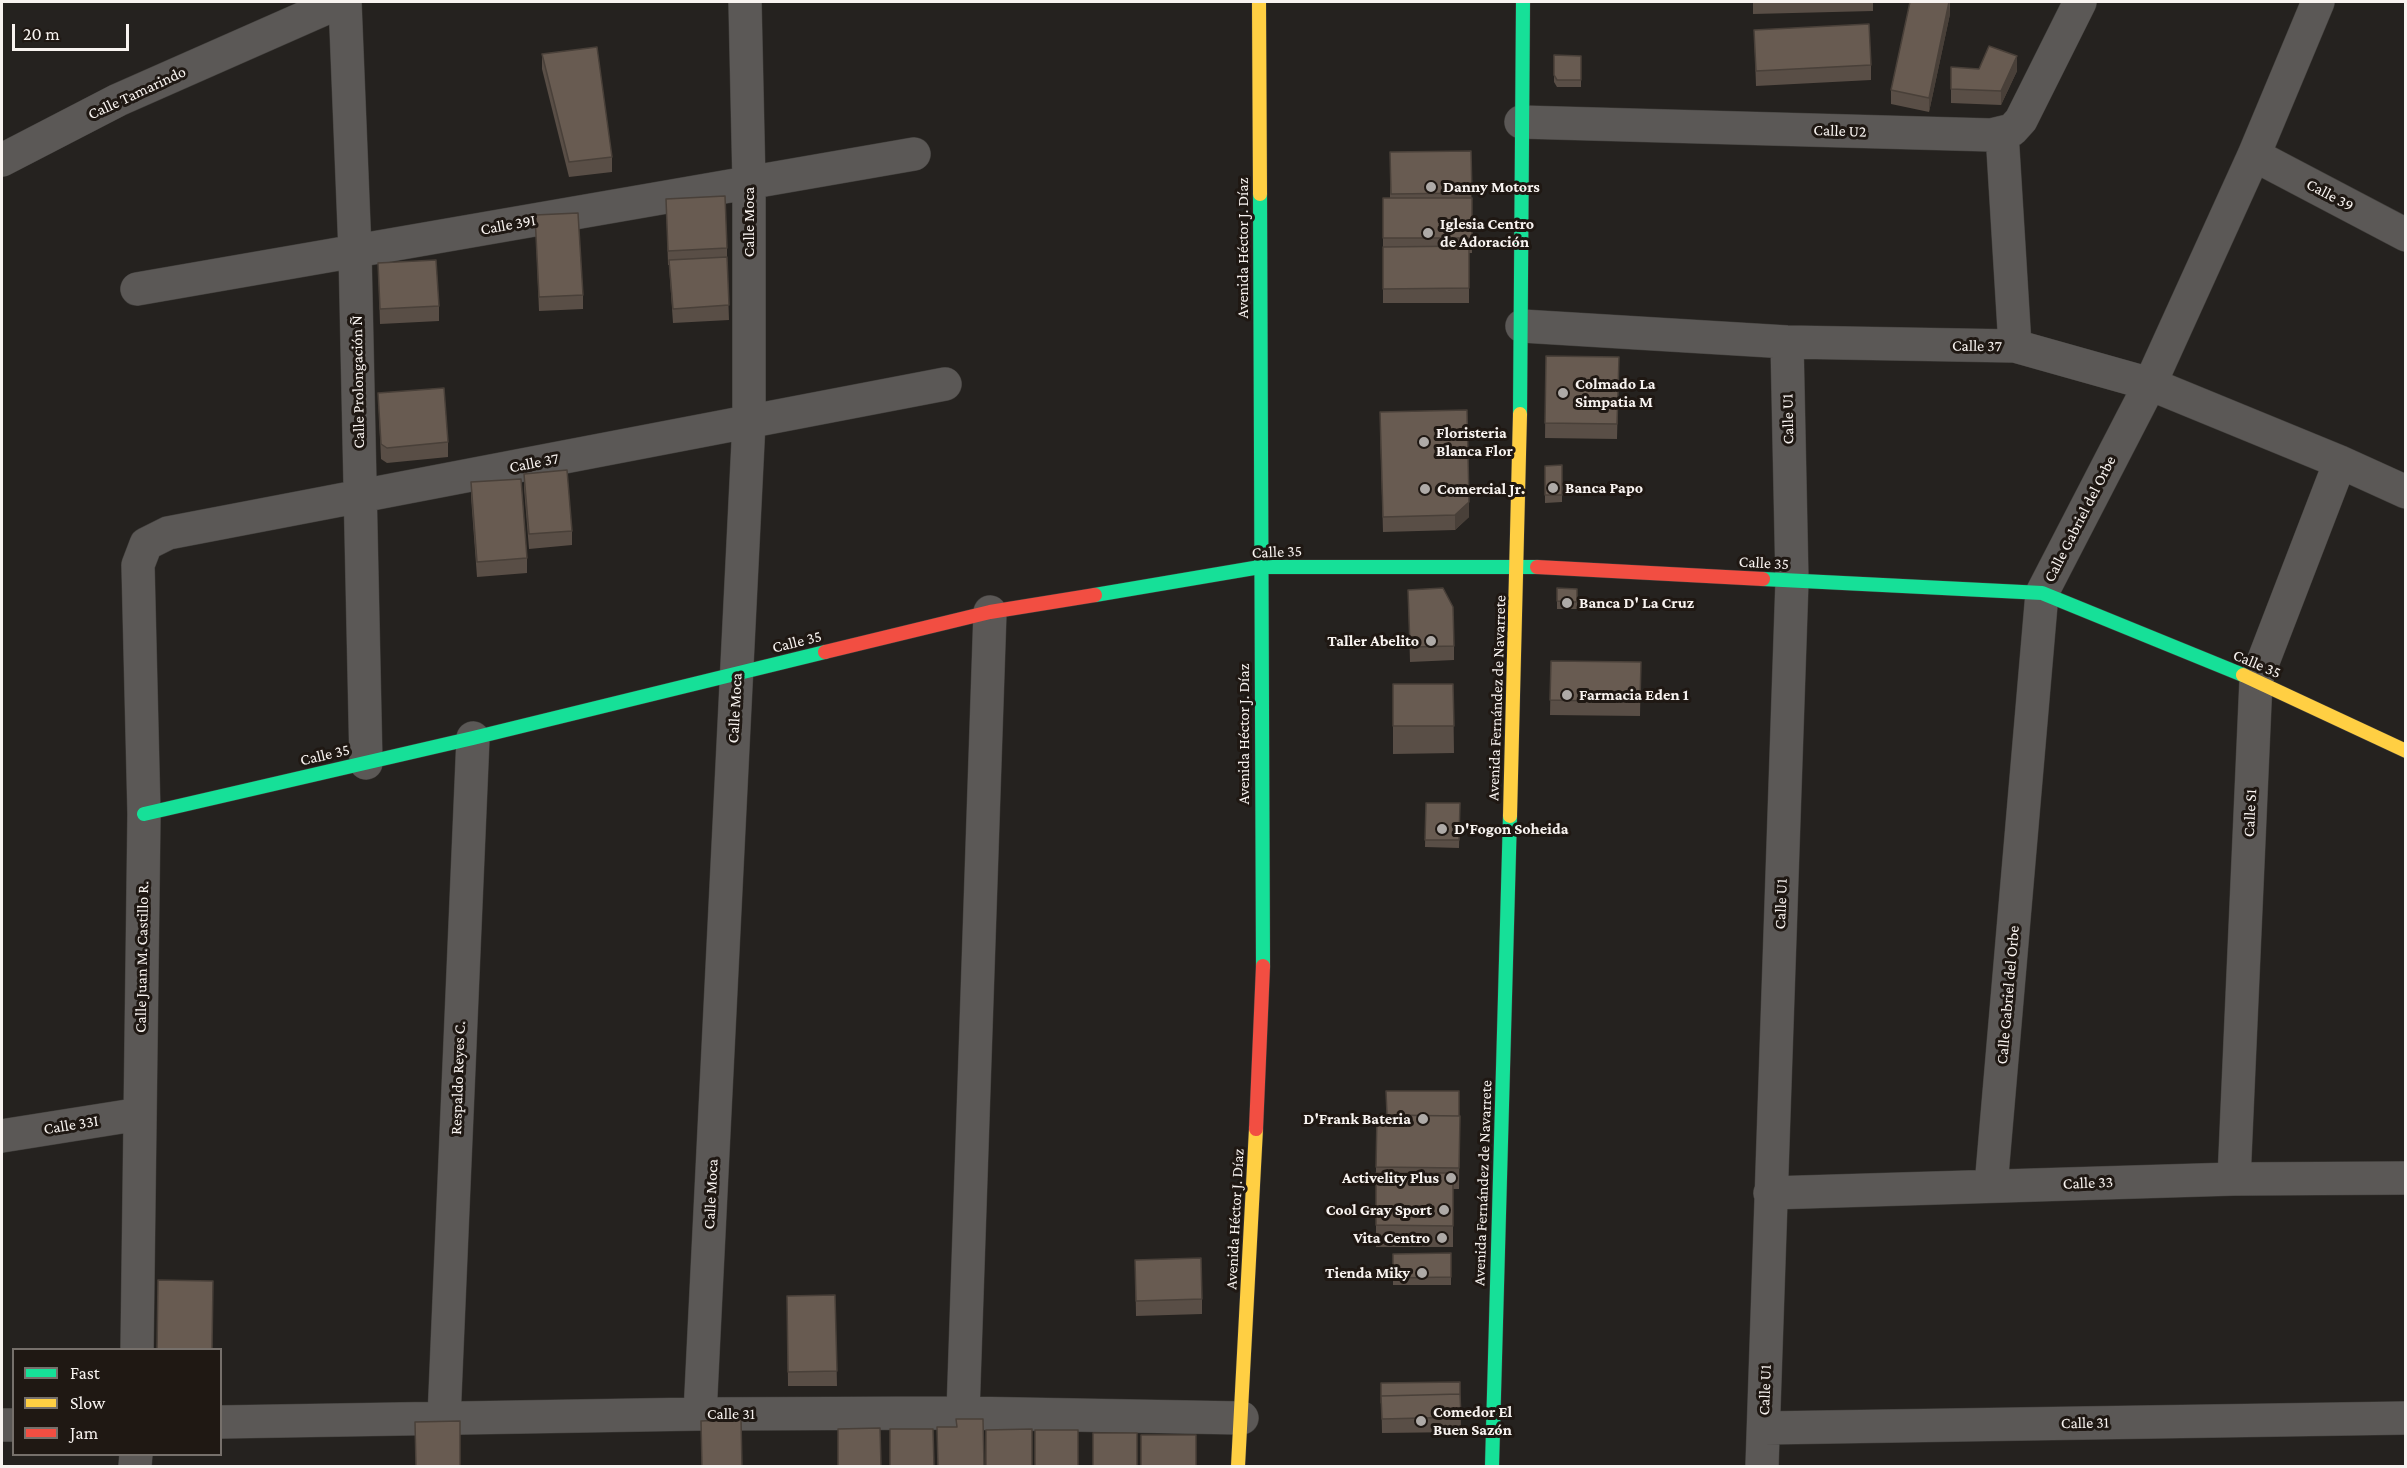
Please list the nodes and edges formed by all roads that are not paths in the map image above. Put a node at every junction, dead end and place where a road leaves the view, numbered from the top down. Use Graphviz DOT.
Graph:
graph roads {
  1 [pos="340,2"];
  2 [pos="345,2"];
  3 [pos="745,2"];
  4 [pos="1259,2"];
  5 [pos="1523,2"];
  6 [pos="2080,2"];
  7 [pos="2318,2"];
  8 [pos="1521,122"];
  9 [pos="2002,133"];
  10 [pos="914,154"];
  11 [pos="2254,155"];
  12 [pos="2,160"];
  13 [pos="749,183"];
  14 [pos="2406,235"];
  15 [pos="355,251"];
  16 [pos="137,289"];
  17 [pos="1522,326"];
  18 [pos="1787,342"];
  19 [pos="2015,346"];
  20 [pos="945,384"];
  21 [pos="2150,384"];
  22 [pos="748,422"];
  23 [pos="2340,462"];
  24 [pos="2406,492"];
  25 [pos="361,496"];
  26 [pos="138,565"];
  27 [pos="1517,566"];
  28 [pos="1260,567"];
  29 [pos="1792,581"];
  30 [pos="2042,593"];
  31 [pos="990,612"];
  32 [pos="737,674"];
  33 [pos="2256,680"];
  34 [pos="473,738"];
  35 [pos="2406,751"];
  36 [pos="366,763"];
  37 [pos="144,814"];
  38 [pos="140,1114"];
  39 [pos="2,1136"];
  40 [pos="2406,1178"];
  41 [pos="2234,1179"];
  42 [pos="1992,1186"];
  43 [pos="1770,1193"];
  44 [pos="137,1348"];
  45 [pos="963,1413"];
  46 [pos="700,1414"];
  47 [pos="444,1418"];
  48 [pos="1242,1418"];
  49 [pos="2406,1418"];
  50 [pos="222,1422"];
  51 [pos="1764,1428"];
  52 [pos="1238,1467"];
  53 [pos="1492,1467"];
  54 [pos="1762,1467"];
  1 -- 12 [label="street, Calle Tamarindo"];
  2 -- 15 [label="street, Calle Prolongación Ñ"];
  3 -- 13 [label="street, Calle Moca"];
  4 -- 28 [label="street, Avenida Héctor J. Díaz"];
  5 -- 8 [label="street, Avenida Fernández de Navarrete"];
  6 -- 9 [label="street"];
  7 -- 11 [label="street, Calle Gabriel del Orbe"];
  8 -- 9 [label="street, Calle U2"];
  8 -- 17 [label="street, Avenida Fernández de Navarrete"];
  9 -- 19 [label="street"];
  10 -- 13 [label="street, Calle 39I"];
  11 -- 14 [label="street, Calle 39"];
  11 -- 21 [label="street, Calle Gabriel del Orbe"];
  13 -- 15 [label="street, Calle 39I"];
  13 -- 22 [label="street, Calle Moca"];
  15 -- 16 [label="street, Calle 39I"];
  15 -- 25 [label="street, Calle Prolongación Ñ"];
  17 -- 18 [label="street, Calle 37"];
  17 -- 27 [label="street, Avenida Fernández de Navarrete"];
  18 -- 19 [label="street, Calle 37"];
  18 -- 29 [label="street, Calle U1"];
  19 -- 21 [label="street, Calle 37"];
  20 -- 22 [label="street, Calle 37"];
  21 -- 23 [label="street, Calle 37"];
  21 -- 30 [label="street, Calle Gabriel del Orbe"];
  22 -- 25 [label="street, Calle 37"];
  22 -- 32 [label="street, Calle Moca"];
  23 -- 24 [label="street, Calle 37"];
  23 -- 33 [label="street, Calle S1"];
  25 -- 26 [label="street, Calle 37"];
  25 -- 36 [label="street, Calle Prolongación Ñ"];
  26 -- 37 [label="street, Calle Juan M. Castillo R."];
  27 -- 28 [label="street, Calle 35"];
  27 -- 29 [label="street, Calle 35"];
  27 -- 53 [label="street, Avenida Fernández de Navarrete"];
  28 -- 31 [label="street, Calle 35"];
  28 -- 48 [label="street, Avenida Héctor J. Díaz"];
  29 -- 30 [label="street, Calle 35"];
  29 -- 43 [label="street, Calle U1"];
  30 -- 33 [label="street, Calle 35"];
  30 -- 42 [label="street, Calle Gabriel del Orbe"];
  31 -- 32 [label="street, Calle 35"];
  31 -- 45 [label="street"];
  32 -- 34 [label="street, Calle 35"];
  32 -- 46 [label="street, Calle Moca"];
  33 -- 35 [label="street, Calle 35"];
  33 -- 41 [label="street, Calle S1"];
  34 -- 36 [label="street, Calle 35"];
  34 -- 47 [label="street, Respaldo Reyes C."];
  36 -- 37 [label="street, Calle 35"];
  37 -- 38 [label="street, Calle Juan M. Castillo R."];
  38 -- 39 [label="street, Calle 33I"];
  38 -- 44 [label="street, Calle Juan M. Castillo R."];
  40 -- 41 [label="street, Calle 33"];
  41 -- 42 [label="street, Calle 33"];
  42 -- 43 [label="street, Calle 33"];
  43 -- 51 [label="street, Calle U1"];
  45 -- 46 [label="street, Calle 31"];
  45 -- 48 [label="street, Calle 31"];
  46 -- 47 [label="street, Calle 31"];
  47 -- 50 [label="street, Calle 31"];
  48 -- 52 [label="street, Avenida Héctor J. Díaz"];
  49 -- 51 [label="street, Calle 31"];
  51 -- 54 [label="street, Calle U1"];
}
